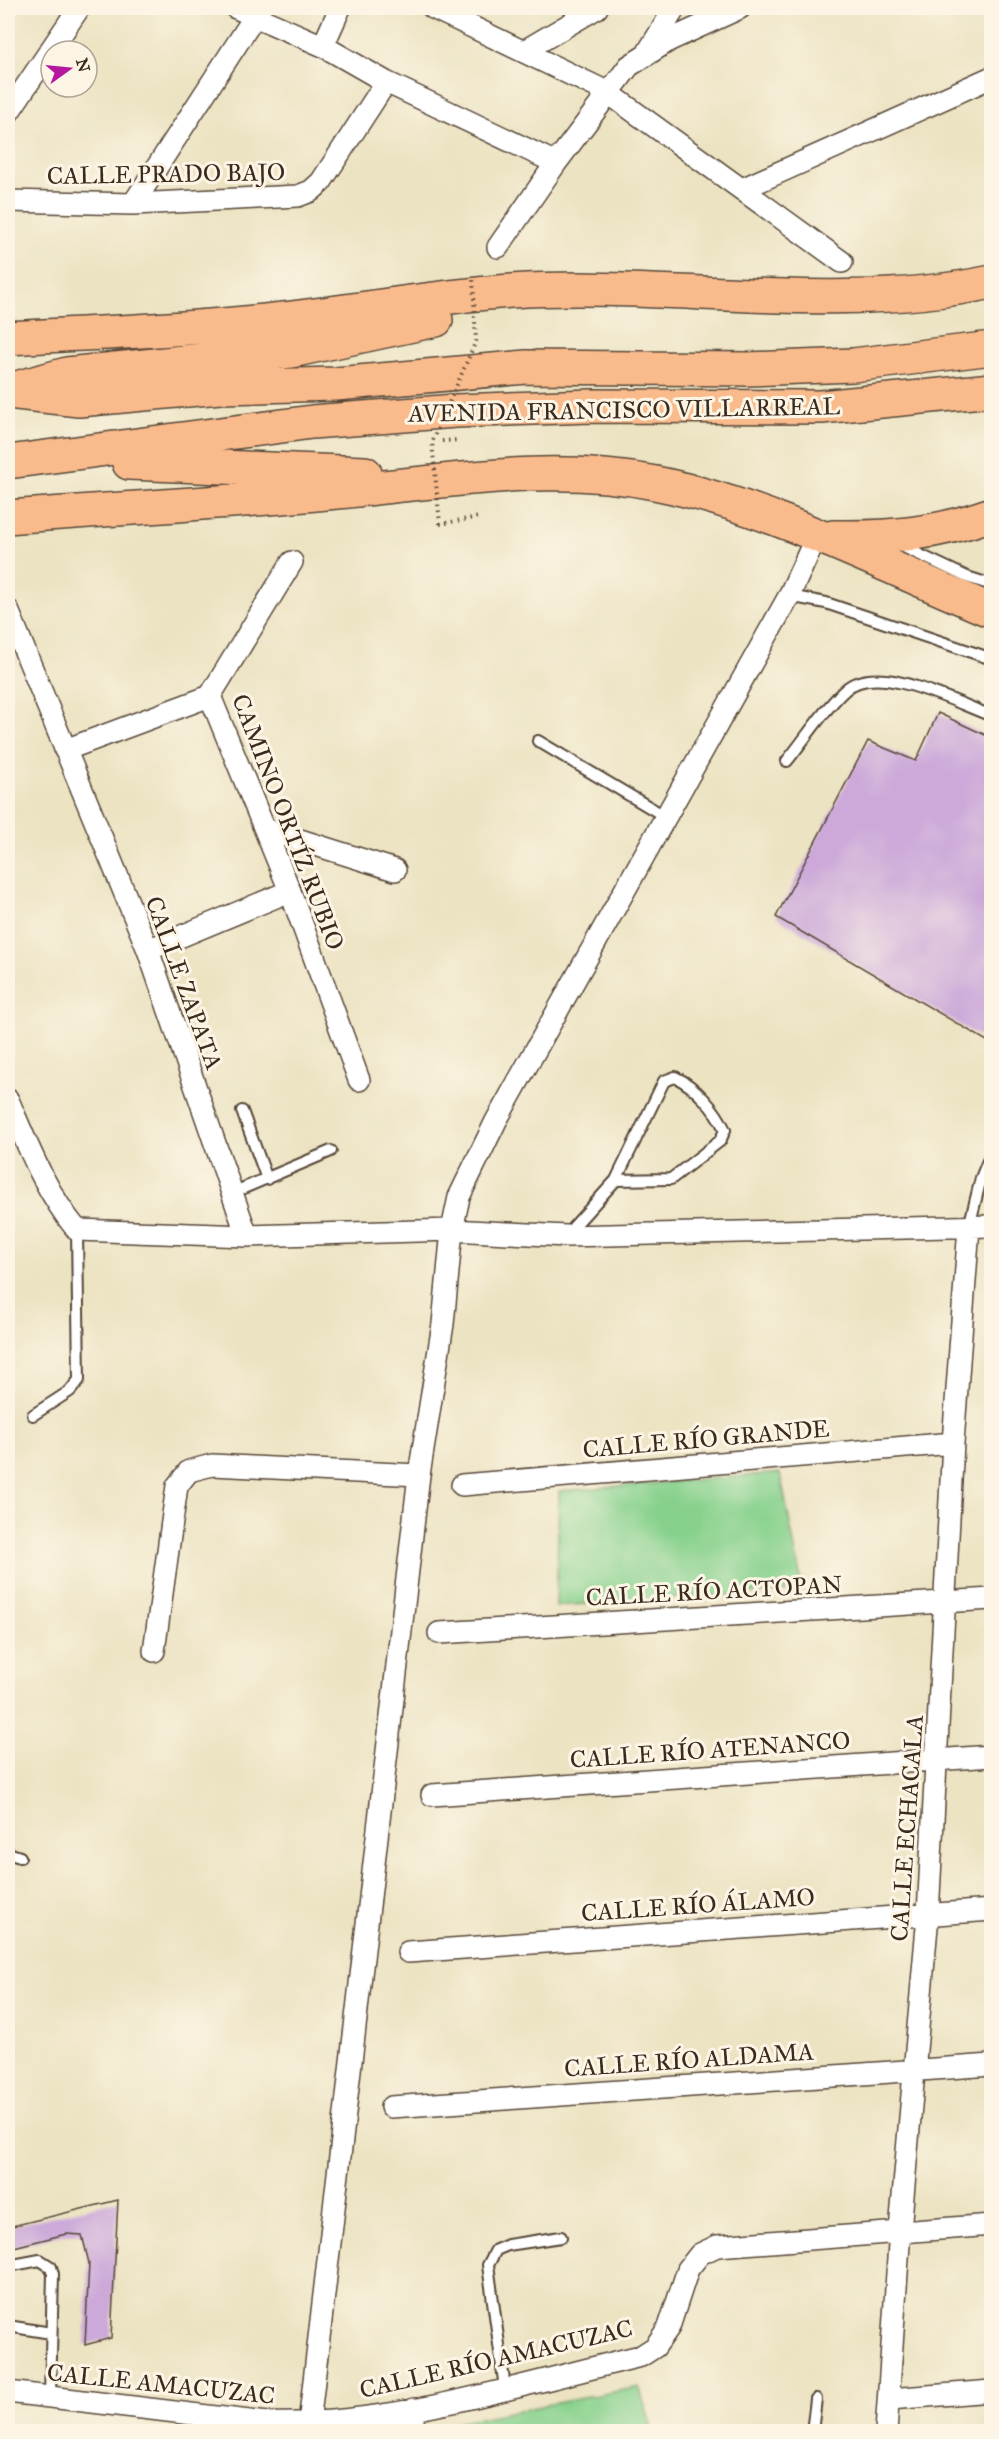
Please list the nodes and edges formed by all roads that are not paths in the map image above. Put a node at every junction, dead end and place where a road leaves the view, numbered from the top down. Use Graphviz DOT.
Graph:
graph roads {
  1 [pos="79,8"];
  2 [pos="340,8"];
  3 [pos="433,8"];
  4 [pos="597,8"];
  5 [pos="675,8"];
  6 [pos="740,8"];
  7 [pos="246,12"];
  8 [pos="323,46"];
  9 [pos="524,51"];
  10 [pos="647,53"];
  11 [pos="992,78"];
  12 [pos="386,82"];
  13 [pos="607,92"];
  14 [pos="8,113"];
  15 [pos="556,163"];
  16 [pos="742,189"];
  17 [pos="8,201"];
  18 [pos="133,204"];
  19 [pos="498,248"];
  20 [pos="842,262"];
  21 [pos="992,282"];
  22 [pos="585,290"];
  23 [pos="8,338"];
  24 [pos="992,348"];
  25 [pos="992,390"];
  26 [pos="8,391"];
  27 [pos="22,461"];
  28 [pos="444,480"];
  29 [pos="991,515"];
  30 [pos="8,516"];
  31 [pos="816,537"];
  32 [pos="885,538"];
  33 [pos="292,562"];
  34 [pos="992,585"];
  35 [pos="789,596"];
  36 [pos="8,610"];
  37 [pos="992,611"];
  38 [pos="992,659"];
  39 [pos="210,696"];
  40 [pos="992,716"];
  41 [pos="538,741"];
  42 [pos="65,750"];
  43 [pos="787,761"];
  44 [pos="666,817"];
  45 [pos="265,829"];
  46 [pos="395,870"];
  47 [pos="290,891"];
  48 [pos="148,950"];
  49 [pos="359,1080"];
  50 [pos="8,1100"];
  51 [pos="242,1111"];
  52 [pos="331,1151"];
  53 [pos="992,1151"];
  54 [pos="267,1179"];
  55 [pos="616,1180"];
  56 [pos="232,1193"];
  57 [pos="992,1226"];
  58 [pos="969,1227"];
  59 [pos="77,1230"];
  60 [pos="452,1230"];
  61 [pos="247,1236"];
  62 [pos="566,1236"];
  63 [pos="33,1415"];
  64 [pos="953,1443"];
  65 [pos="419,1475"];
  66 [pos="462,1485"];
  67 [pos="992,1599"];
  68 [pos="946,1602"];
  69 [pos="439,1633"];
  70 [pos="154,1651"];
  71 [pos="992,1756"];
  72 [pos="937,1760"];
  73 [pos="432,1795"];
  74 [pos="8,1853"];
  75 [pos="20,1857"];
  76 [pos="992,1910"];
  77 [pos="928,1915"];
  78 [pos="408,1952"];
  79 [pos="992,2065"];
  80 [pos="915,2070"];
  81 [pos="391,2107"];
  82 [pos="992,2225"];
  83 [pos="900,2230"];
  84 [pos="561,2238"];
  85 [pos="8,2266"];
  86 [pos="8,2326"];
  87 [pos="51,2333"];
  88 [pos="505,2388"];
  89 [pos="992,2391"];
  90 [pos="8,2392"];
  91 [pos="50,2397"];
  92 [pos="816,2399"];
  93 [pos="889,2399"];
  94 [pos="414,2409"];
  95 [pos="309,2424"];
  96 [pos="412,2432"];
  97 [pos="812,2432"];
  98 [pos="886,2432"];
  1 -- 14 [label="street"];
  2 -- 8 [label="street"];
  3 -- 9 [label="street"];
  4 -- 9 [label="street"];
  5 -- 10 [label="street"];
  6 -- 10 [label="street"];
  7 -- 8 [label="street"];
  7 -- 18 [label="street"];
  8 -- 12 [label="street"];
  9 -- 13 [label="street"];
  10 -- 13 [label="street"];
  11 -- 16 [label="street"];
  12 -- 15 [label="street"];
  12 -- 18 [label="street, CALLE PRADO BAJO"];
  13 -- 15 [label="street"];
  13 -- 16 [label="street"];
  15 -- 19 [label="street"];
  16 -- 20 [label="street"];
  17 -- 18 [label="street, CALLE PRADO BAJO"];
  21 -- 22 [label="highway"];
  22 -- 23 [label="highway"];
  22 -- 26 [label="highway"];
  24 -- 26 [label="highway, AVENIDA FRANCISCO VILLARREAL"];
  25 -- 27 [label="highway, AVENIDA FRANCISCO VILLARREAL"];
  27 -- 28 [label="highway"];
  28 -- 30 [label="highway"];
  28 -- 31 [label="highway"];
  29 -- 32 [label="highway"];
  31 -- 32 [label="highway"];
  31 -- 35 [label="street"];
  31 -- 37 [label="highway"];
  32 -- 34 [label="lane"];
  33 -- 39 [label="street, CAMINO ORTÍZ RUBIO"];
  35 -- 38 [label="lane"];
  35 -- 44 [label="street"];
  36 -- 42 [label="street, CALLE ZAPATA"];
  39 -- 42 [label="street"];
  39 -- 45 [label="street, CAMINO ORTÍZ RUBIO"];
  40 -- 43 [label="lane"];
  41 -- 44 [label="lane"];
  42 -- 48 [label="street, CALLE ZAPATA"];
  44 -- 60 [label="street"];
  45 -- 46 [label="street"];
  45 -- 47 [label="street, CAMINO ORTÍZ RUBIO"];
  47 -- 48 [label="street"];
  47 -- 49 [label="street, CAMINO ORTÍZ RUBIO"];
  48 -- 56 [label="street, CALLE ZAPATA"];
  50 -- 59 [label="street"];
  51 -- 54 [label="lane"];
  52 -- 54 [label="lane"];
  53 -- 58 [label="lane"];
  54 -- 56 [label="lane"];
  55 -- 55 [label="lane"];
  55 -- 62 [label="lane"];
  56 -- 61 [label="street, CALLE ZAPATA"];
  57 -- 58 [label="street"];
  58 -- 62 [label="street"];
  58 -- 64 [label="street, CALLE ECHACALA"];
  59 -- 61 [label="street"];
  59 -- 63 [label="lane"];
  60 -- 61 [label="street"];
  60 -- 62 [label="street"];
  60 -- 65 [label="street"];
  64 -- 66 [label="street, CALLE RÍO GRANDE"];
  64 -- 68 [label="street, CALLE ECHACALA"];
  65 -- 70 [label="street"];
  65 -- 95 [label="street"];
  67 -- 68 [label="street, CALLE RÍO ACTOPAN"];
  68 -- 69 [label="street, CALLE RÍO ACTOPAN"];
  68 -- 72 [label="street, CALLE ECHACALA"];
  71 -- 72 [label="street, CALLE RÍO ATENANCO"];
  72 -- 73 [label="street, CALLE RÍO ATENANCO"];
  72 -- 77 [label="street, CALLE ECHACALA"];
  74 -- 75 [label="lane"];
  76 -- 77 [label="street, CALLE RÍO ÁLAMO"];
  77 -- 78 [label="street, CALLE RÍO ÁLAMO"];
  77 -- 80 [label="street, CALLE ECHACALA"];
  79 -- 80 [label="street, CALLE RÍO ALDAMA"];
  80 -- 81 [label="street, CALLE RÍO ALDAMA"];
  80 -- 83 [label="street, CALLE ECHACALA"];
  82 -- 83 [label="street, CALLE RÍO AMACUZAC"];
  83 -- 88 [label="street, CALLE RÍO AMACUZAC"];
  83 -- 93 [label="street, CALLE ECHACALA"];
  84 -- 88 [label="lane"];
  85 -- 87 [label="lane"];
  86 -- 87 [label="lane"];
  87 -- 91 [label="lane"];
  88 -- 94 [label="street, CALLE RÍO AMACUZAC"];
  89 -- 93 [label="street"];
  90 -- 91 [label="street, CALLE AMACUZAC"];
  91 -- 95 [label="street, CALLE AMACUZAC"];
  92 -- 97 [label="lane"];
  93 -- 98 [label="street, CALLE ECHACALA"];
  94 -- 95 [label="street, CALLE RÍO AMACUZAC"];
  94 -- 96 [label="street"];
}
